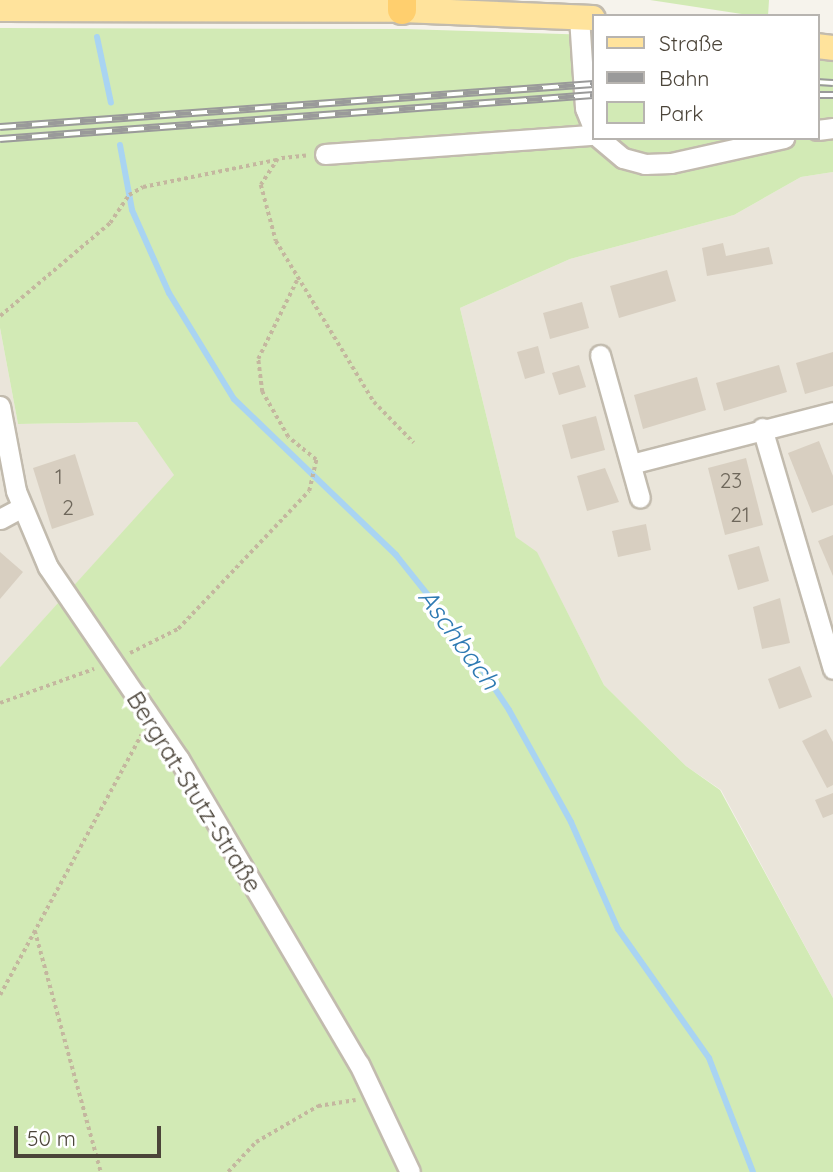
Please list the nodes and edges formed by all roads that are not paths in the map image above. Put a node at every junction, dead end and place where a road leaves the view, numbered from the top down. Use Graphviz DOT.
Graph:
graph roads {
  1 [pos="402,5"];
  2 [pos="0,9"];
  3 [pos="586,18"];
  4 [pos="592,126"];
  5 [pos="592,135"];
  6 [pos="601,140"];
  7 [pos="775,140"];
  8 [pos="325,154"];
  9 [pos="600,355"];
  10 [pos="0,406"];
  11 [pos="833,412"];
  12 [pos="762,428"];
  13 [pos="631,464"];
  14 [pos="640,498"];
  15 [pos="21,509"];
  16 [pos="0,519"];
  17 [pos="833,669"];
  18 [pos="410,1172"];
  1 -- 2 [label="main road"];
  1 -- 3 [label="main road"];
  3 -- 4 [label="street"];
  5 -- 8 [label="street"];
  6 -- 7 [label="street"];
  9 -- 13 [label="street"];
  10 -- 15 [label="street, Bergrat-Stutz-Straße"];
  11 -- 12 [label="street"];
  12 -- 13 [label="street"];
  12 -- 17 [label="street"];
  13 -- 14 [label="street"];
  15 -- 16 [label="street"];
  15 -- 18 [label="street, Bergrat-Stutz-Straße"];
}
